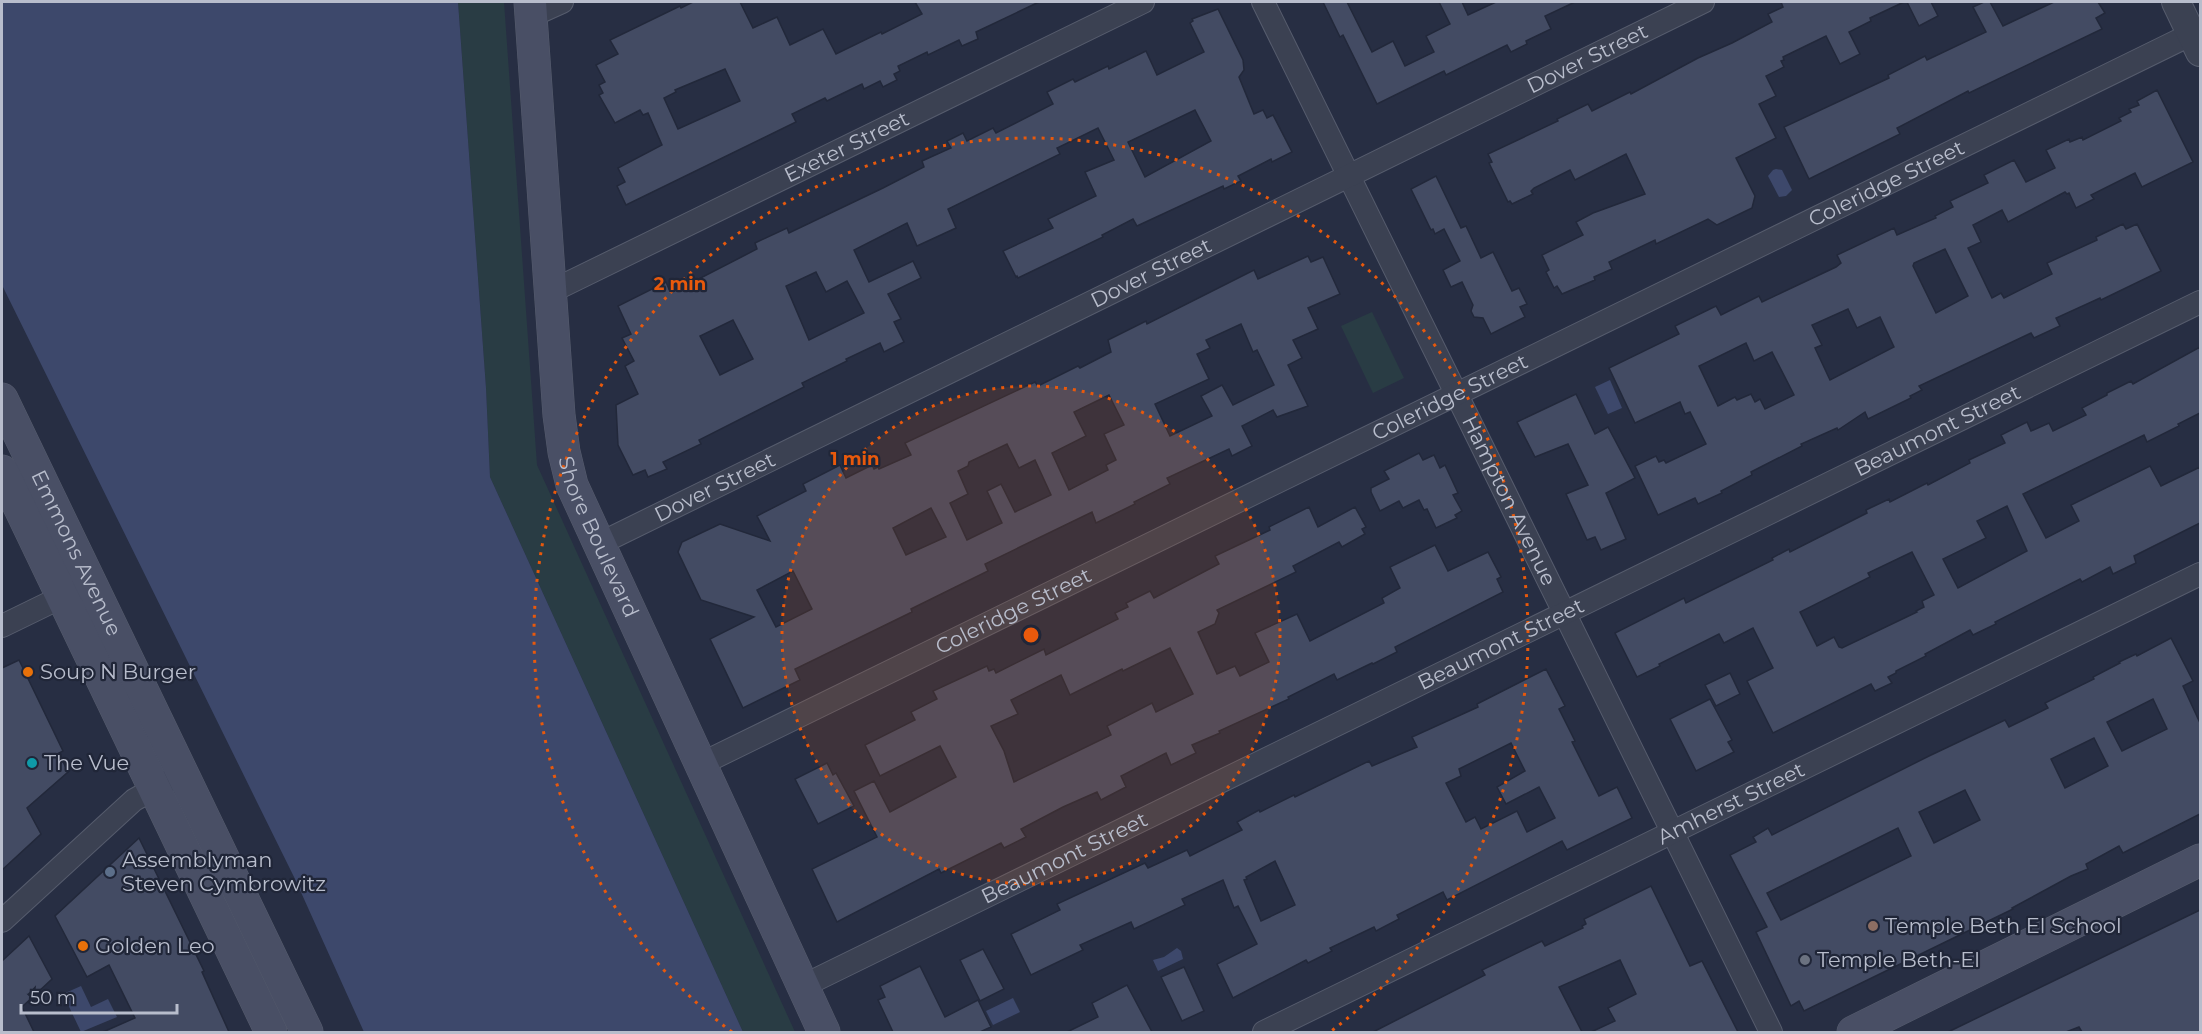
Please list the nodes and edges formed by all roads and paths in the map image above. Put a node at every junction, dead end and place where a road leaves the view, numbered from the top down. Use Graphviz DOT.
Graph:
graph roads {
  1 [pos="562,2"];
  2 [pos="1143,2"];
  3 [pos="1263,2"];
  4 [pos="1703,2"];
  5 [pos="2176,2"];
  6 [pos="530,9"];
  7 [pos="2198,39"];
  8 [pos="1348,176"];
  9 [pos="552,291"];
  10 [pos="2200,302"];
  11 [pos="1457,394"];
  12 [pos="2,399"];
  13 [pos="2,471"];
  14 [pos="599,544"];
  15 [pos="2200,574"];
  16 [pos="91,582"];
  17 [pos="62,597"];
  18 [pos="1564,614"];
  19 [pos="2,626"];
  20 [pos="699,765"];
  21 [pos="183,773"];
  22 [pos="154,789"];
  23 [pos="1672,832"];
  24 [pos="2200,860"];
  25 [pos="2,921"];
  26 [pos="802,986"];
  27 [pos="271,1032"];
  28 [pos="307,1032"];
  29 [pos="824,1032"];
  30 [pos="1264,1032"];
  31 [pos="1771,1032"];
  32 [pos="1853,1032"];
  1 -- 6 [label="street"];
  2 -- 9 [label="street, Exeter Street"];
  3 -- 8 [label="street, Hampton Avenue"];
  4 -- 8 [label="street, Dover Street"];
  5 -- 7 [label="street"];
  6 -- 9 [label="main road, Shore Boulevard"];
  7 -- 11 [label="street, Coleridge Street"];
  8 -- 11 [label="street, Hampton Avenue"];
  8 -- 14 [label="street, Dover Street"];
  9 -- 14 [label="main road, Shore Boulevard"];
  10 -- 18 [label="street, Beaumont Street"];
  11 -- 18 [label="street, Hampton Avenue"];
  11 -- 20 [label="street, Coleridge Street"];
  12 -- 16 [label="main road, Emmons Avenue"];
  13 -- 17 [label="main road, Emmons Avenue"];
  14 -- 20 [label="main road, Shore Boulevard"];
  15 -- 23 [label="street, Amherst Street"];
  16 -- 17 [label="street"];
  16 -- 21 [label="main road, Emmons Avenue"];
  17 -- 19 [label="street"];
  17 -- 22 [label="main road, Emmons Avenue"];
  18 -- 23 [label="street, Hampton Avenue"];
  18 -- 26 [label="street, Beaumont Street"];
  20 -- 26 [label="main road, Shore Boulevard"];
  21 -- 22 [label="street"];
  21 -- 28 [label="main road, Emmons Avenue"];
  22 -- 25 [label="street"];
  22 -- 27 [label="main road, Emmons Avenue"];
  23 -- 30 [label="street, Amherst Street"];
  23 -- 31 [label="street, Hampton Avenue"];
  24 -- 32 [label="main road"];
  26 -- 29 [label="main road, Shore Boulevard"];
}
